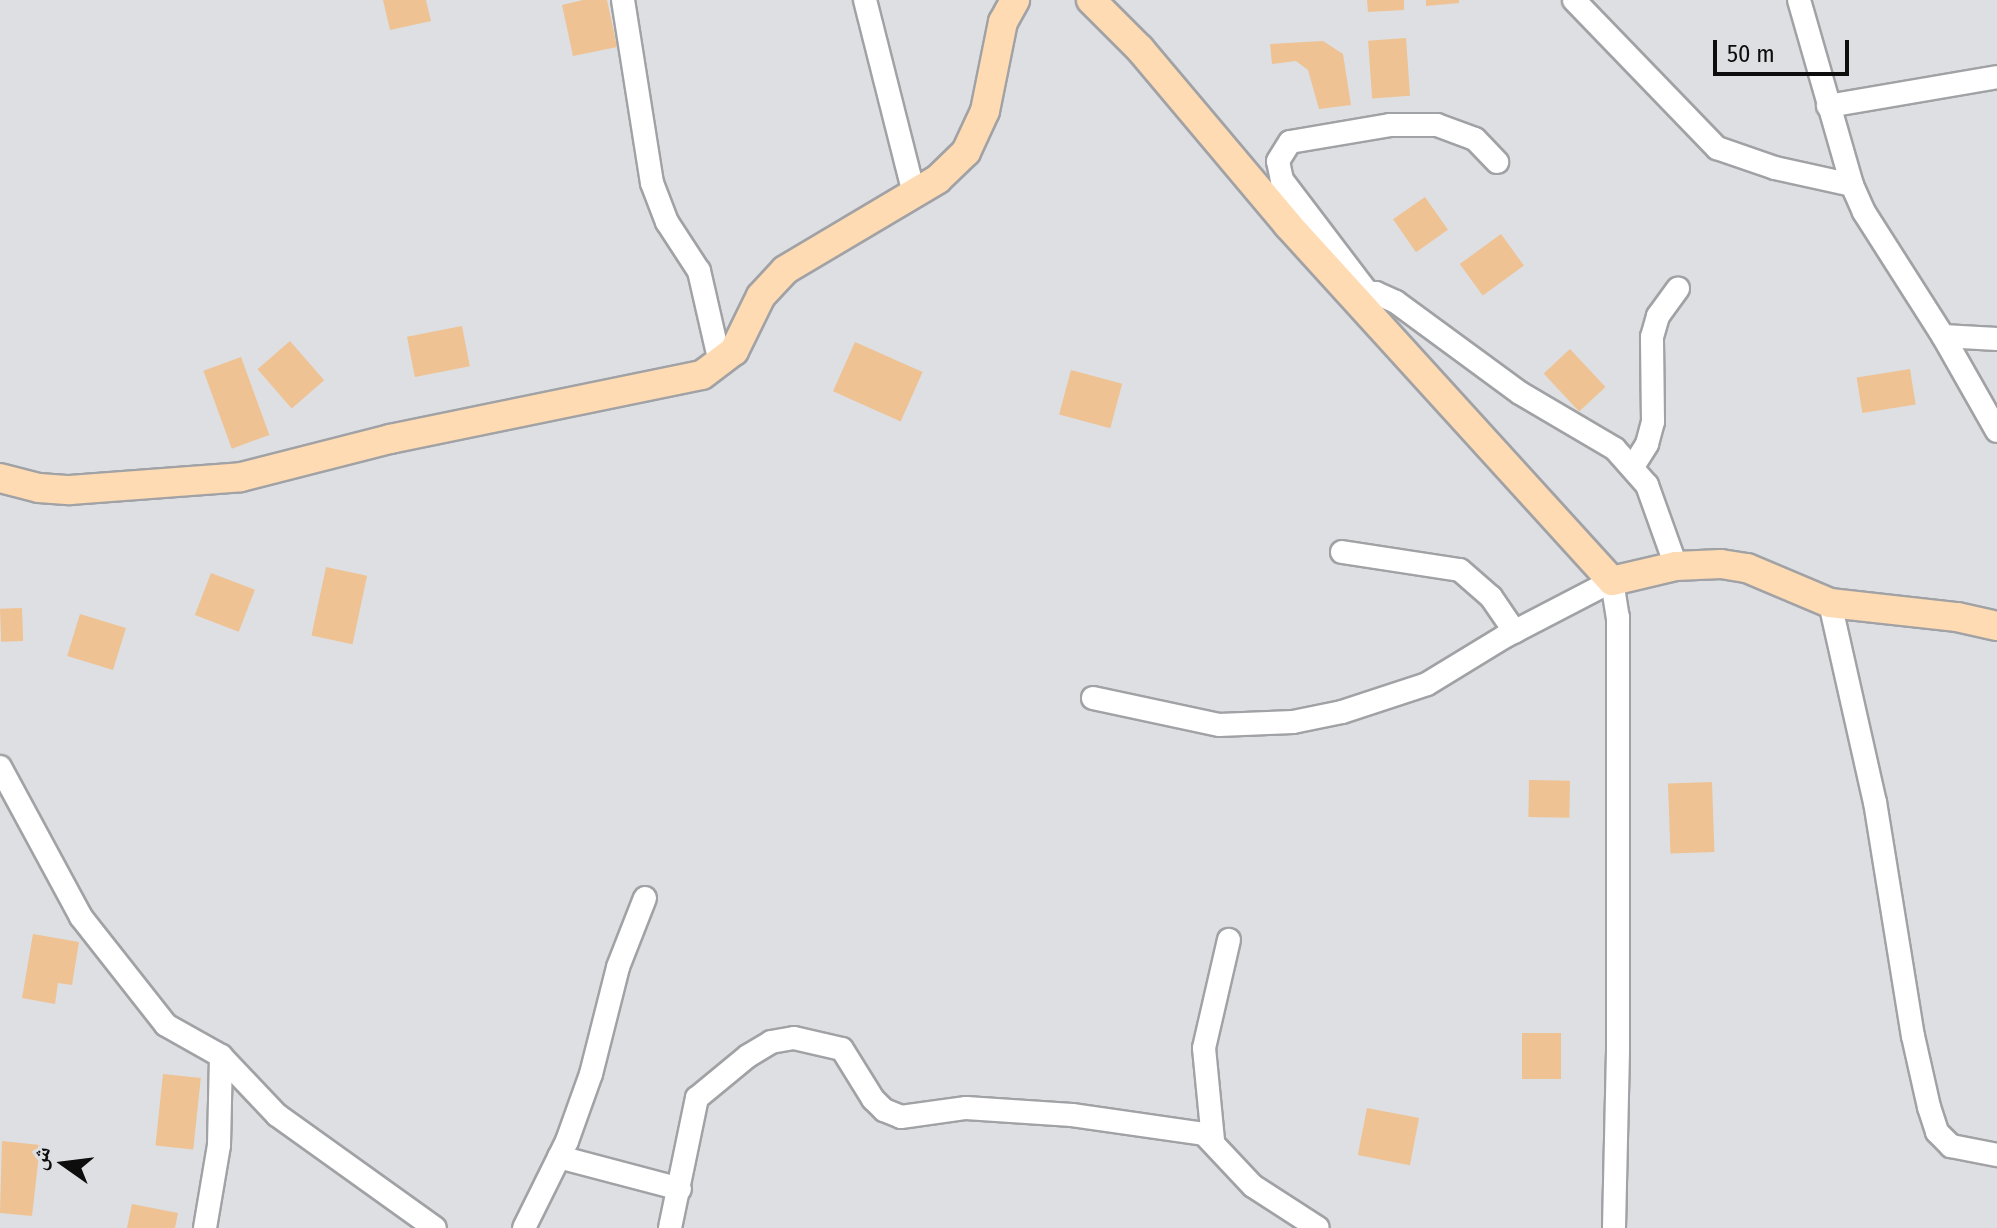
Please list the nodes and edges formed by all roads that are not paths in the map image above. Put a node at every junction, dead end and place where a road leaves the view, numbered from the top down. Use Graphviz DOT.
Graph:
graph roads {
  1 [pos="623,0"];
  2 [pos="865,0"];
  3 [pos="1015,0"];
  4 [pos="1091,0"];
  5 [pos="1574,0"];
  6 [pos="1799,0"];
  7 [pos="1997,77"];
  8 [pos="1828,106"];
  9 [pos="1497,162"];
  10 [pos="1852,185"];
  11 [pos="914,194"];
  12 [pos="1678,288"];
  13 [pos="1359,292"];
  14 [pos="1943,336"];
  15 [pos="1997,339"];
  16 [pos="720,363"];
  17 [pos="1997,431"];
  18 [pos="1634,465"];
  19 [pos="0,478"];
  20 [pos="1342,552"];
  21 [pos="1676,566"];
  22 [pos="1612,581"];
  23 [pos="1830,603"];
  24 [pos="1997,626"];
  25 [pos="1515,632"];
  26 [pos="1093,698"];
  27 [pos="0,767"];
  28 [pos="645,898"];
  29 [pos="1229,940"];
  30 [pos="221,1056"];
  31 [pos="1213,1140"];
  32 [pos="1997,1155"];
  33 [pos="559,1157"];
  34 [pos="680,1189"];
  35 [pos="205,1228"];
  36 [pos="435,1228"];
  37 [pos="524,1228"];
  38 [pos="670,1228"];
  39 [pos="1318,1228"];
  40 [pos="1614,1228"];
  1 -- 16 [label="street"];
  2 -- 11 [label="street"];
  3 -- 11 [label="main road"];
  4 -- 13 [label="main road"];
  5 -- 10 [label="street"];
  6 -- 8 [label="street"];
  7 -- 8 [label="street"];
  8 -- 10 [label="street"];
  9 -- 13 [label="street"];
  10 -- 14 [label="street"];
  11 -- 16 [label="main road"];
  12 -- 18 [label="street"];
  13 -- 18 [label="street"];
  13 -- 22 [label="main road"];
  14 -- 15 [label="street"];
  14 -- 17 [label="street"];
  16 -- 19 [label="main road"];
  18 -- 21 [label="street"];
  20 -- 25 [label="street"];
  21 -- 22 [label="main road"];
  21 -- 23 [label="main road"];
  22 -- 25 [label="street"];
  22 -- 40 [label="street"];
  23 -- 24 [label="main road"];
  23 -- 32 [label="street"];
  25 -- 26 [label="street"];
  27 -- 30 [label="street"];
  28 -- 33 [label="street"];
  29 -- 31 [label="street"];
  30 -- 35 [label="street"];
  30 -- 36 [label="street"];
  31 -- 34 [label="street"];
  31 -- 39 [label="street"];
  33 -- 34 [label="street"];
  33 -- 37 [label="street"];
  34 -- 38 [label="street"];
}
